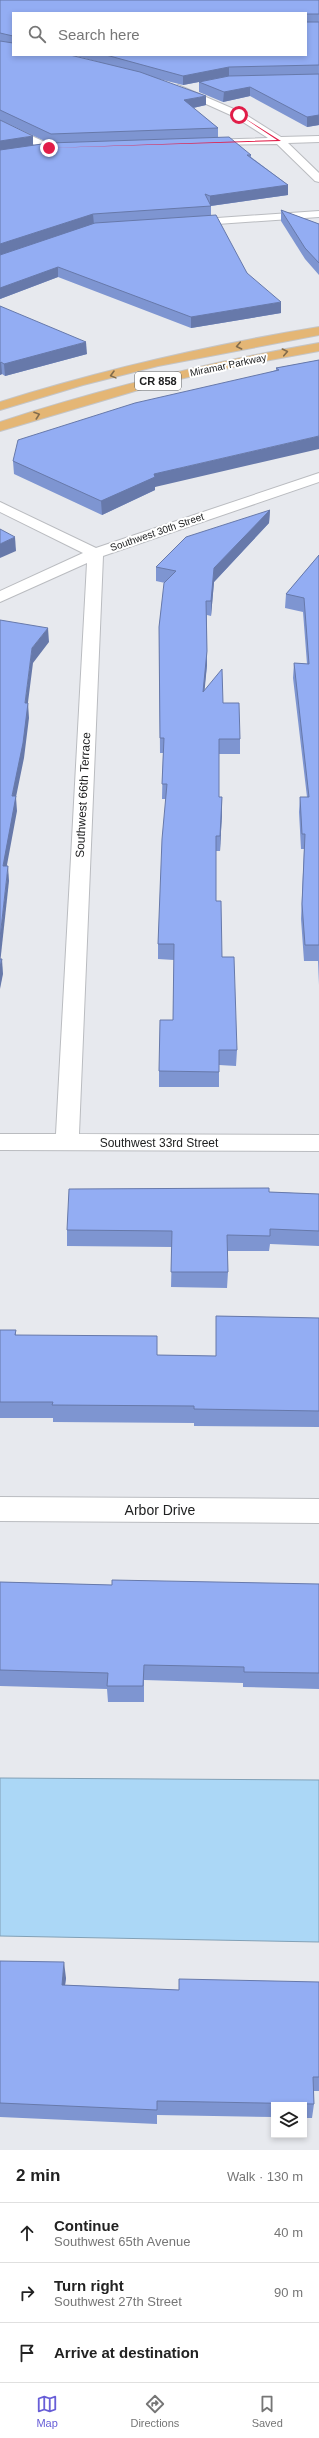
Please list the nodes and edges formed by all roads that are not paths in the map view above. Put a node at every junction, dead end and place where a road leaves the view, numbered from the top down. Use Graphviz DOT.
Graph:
graph roads {
  1 [pos="168,86"];
  2 [pos="199,87"];
  3 [pos="183,90"];
  4 [pos="0,124"];
  5 [pos="319,139"];
  6 [pos="280,141"];
  7 [pos="192,144"];
  8 [pos="28,151"];
  9 [pos="319,179"];
  10 [pos="319,214"];
  11 [pos="180,224"];
  12 [pos="319,331"];
  13 [pos="319,347"];
  14 [pos="0,406"];
  15 [pos="0,427"];
  16 [pos="319,477"];
  17 [pos="0,506"];
  18 [pos="95,553"];
  19 [pos="0,597"];
  20 [pos="0,1142"];
  21 [pos="67,1142"];
  22 [pos="319,1143"];
  23 [pos="0,1509"];
  24 [pos="319,1511"];
  1 -- 3 [label="street"];
  2 -- 3 [label="street"];
  3 -- 6 [label="street"];
  4 -- 8 [label="street"];
  5 -- 6 [label="street"];
  6 -- 7 [label="street"];
  6 -- 9 [label="street"];
  10 -- 11 [label="street"];
  12 -- 14 [label="main road, Miramar Parkway / CR 858, one-way"];
  15 -- 13 [label="main road, Miramar Parkway / CR 858, one-way"];
  16 -- 18 [label="street, Southwest 30th Street"];
  17 -- 18 [label="street"];
  18 -- 19 [label="street, Southwest 30th Street"];
  18 -- 21 [label="street, Southwest 66th Terrace"];
  20 -- 21 [label="street, Southwest 33rd Street"];
  21 -- 22 [label="street, Southwest 33rd Street"];
  23 -- 24 [label="street, Arbor Drive"];
}
